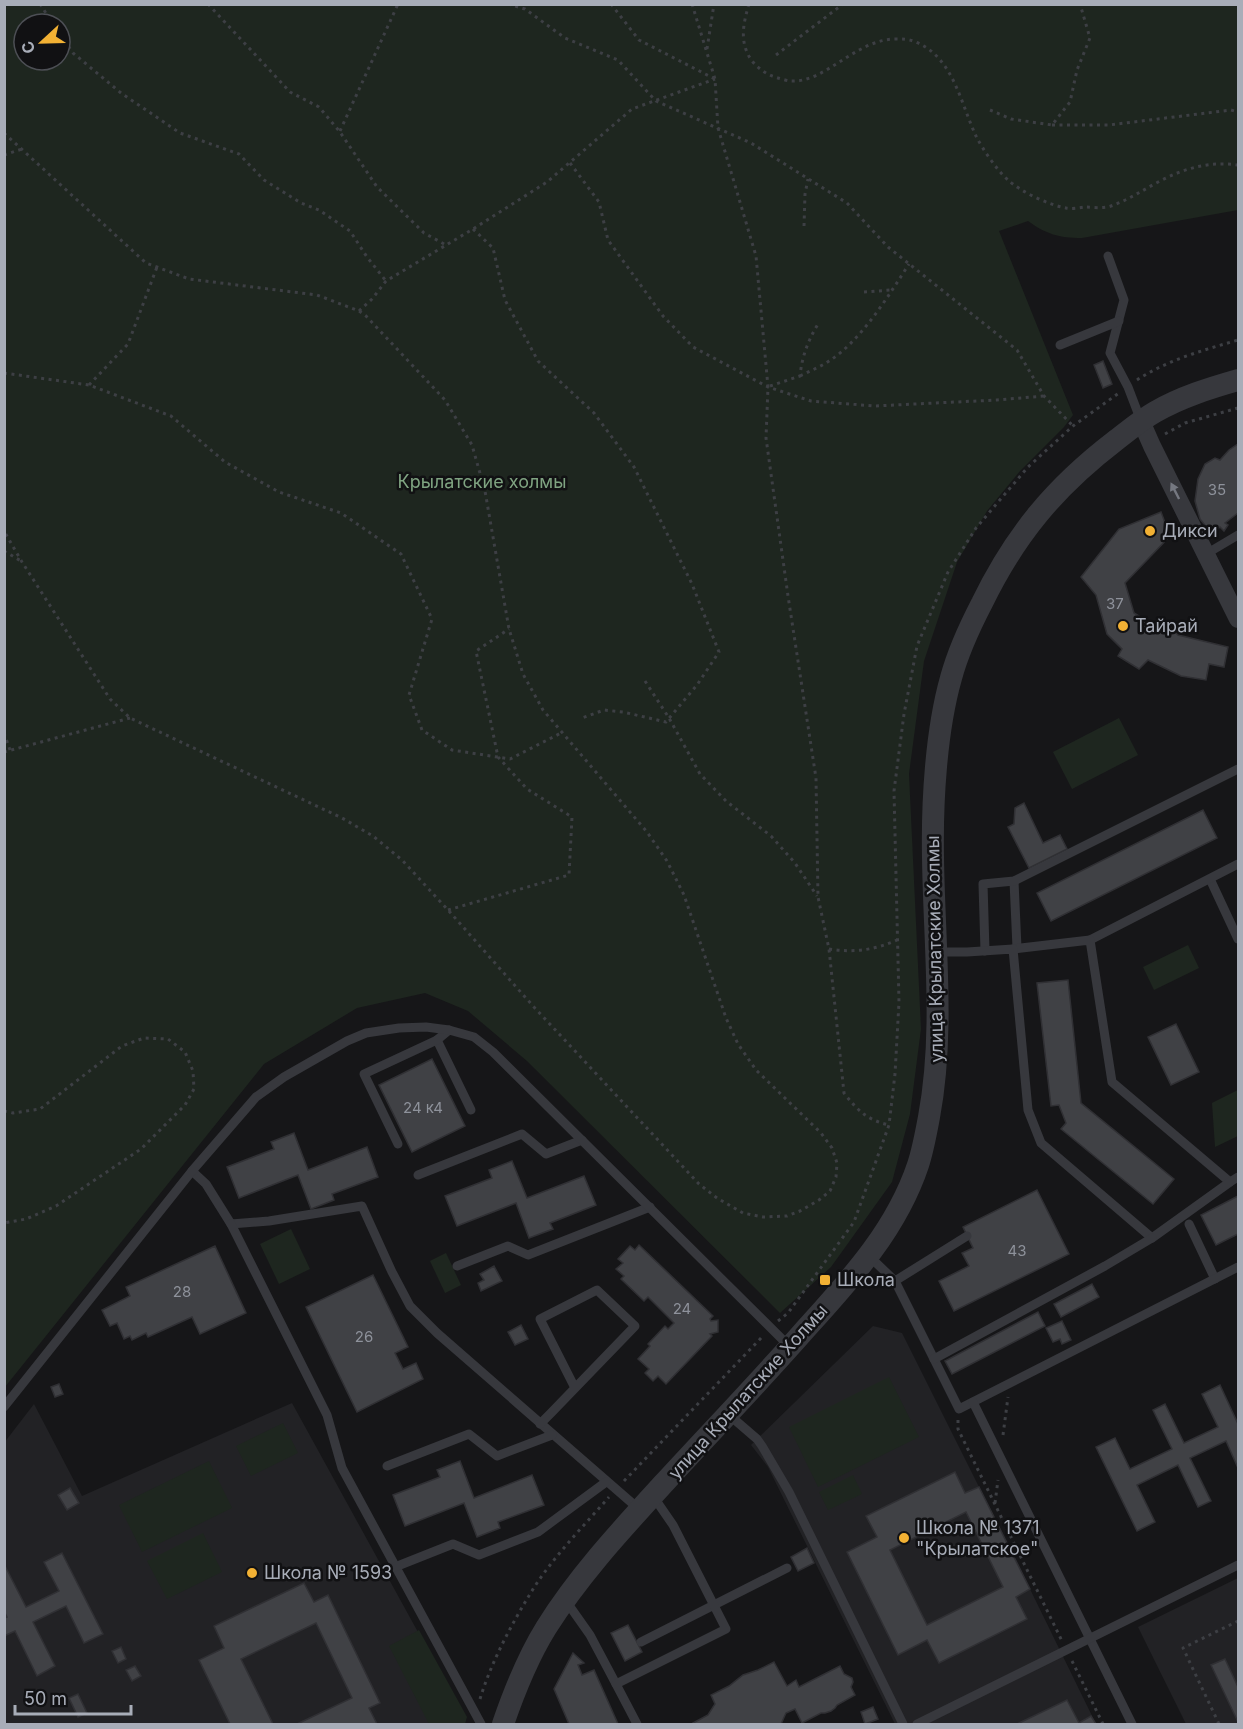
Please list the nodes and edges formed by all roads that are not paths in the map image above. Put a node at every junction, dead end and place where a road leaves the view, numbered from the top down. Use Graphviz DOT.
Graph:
graph roads {
  1 [pos="1108,256"];
  2 [pos="1119,321"];
  3 [pos="1060,345"];
  4 [pos="1239,380"];
  5 [pos="1141,421"];
  6 [pos="1239,535"];
  7 [pos="1206,554"];
  8 [pos="1239,619"];
  9 [pos="1239,769"];
  10 [pos="1239,864"];
  11 [pos="1210,879"];
  12 [pos="1014,880"];
  13 [pos="1239,939"];
  14 [pos="1090,940"];
  15 [pos="1015,949"];
  16 [pos="985,951"];
  17 [pos="936,952"];
  18 [pos="449,1030"];
  19 [pos="437,1040"];
  20 [pos="471,1110"];
  21 [pos="582,1140"];
  22 [pos="398,1144"];
  23 [pos="192,1171"];
  24 [pos="418,1175"];
  25 [pos="1234,1179"];
  26 [pos="650,1207"];
  27 [pos="231,1224"];
  28 [pos="1189,1224"];
  29 [pos="967,1236"];
  30 [pos="1152,1238"];
  31 [pos="869,1256"];
  32 [pos="457,1266"];
  33 [pos="1239,1268"];
  34 [pos="1215,1279"];
  35 [pos="895,1281"];
  36 [pos="790,1347"];
  37 [pos="934,1359"];
  38 [pos="575,1388"];
  39 [pos="973,1402"];
  40 [pos="4,1407"];
  41 [pos="728,1414"];
  42 [pos="540,1424"];
  43 [pos="552,1435"];
  44 [pos="387,1466"];
  45 [pos="606,1482"];
  46 [pos="646,1503"];
  47 [pos="1239,1565"];
  48 [pos="395,1567"];
  49 [pos="787,1568"];
  50 [pos="566,1600"];
  51 [pos="714,1605"];
  52 [pos="1090,1638"];
  53 [pos="641,1642"];
  54 [pos="616,1684"];
  55 [pos="481,1725"];
  56 [pos="503,1725"];
  57 [pos="637,1725"];
  58 [pos="903,1725"];
  59 [pos="917,1725"];
  60 [pos="1132,1725"];
  1 -- 2 [label="lane"];
  2 -- 3 [label="lane"];
  2 -- 5 [label="lane"];
  4 -- 5 [label="street, улица Крылатские Холмы"];
  7 -- 5 [label="street, one-way"];
  5 -- 17 [label="street, улица Крылатские Холмы"];
  6 -- 7 [label="lane"];
  7 -- 8 [label="street"];
  9 -- 12 [label="lane"];
  10 -- 11 [label="lane"];
  11 -- 13 [label="lane"];
  11 -- 14 [label="lane"];
  12 -- 15 [label="lane"];
  12 -- 16 [label="lane"];
  14 -- 15 [label="lane"];
  14 -- 25 [label="lane"];
  15 -- 16 [label="lane"];
  15 -- 30 [label="lane"];
  16 -- 17 [label="lane"];
  17 -- 31 [label="street, улица Крылатские Холмы"];
  18 -- 19 [label="lane"];
  18 -- 21 [label="lane"];
  18 -- 23 [label="lane"];
  19 -- 20 [label="lane"];
  19 -- 22 [label="lane"];
  21 -- 24 [label="lane"];
  21 -- 26 [label="lane"];
  23 -- 27 [label="lane"];
  23 -- 40 [label="lane"];
  25 -- 30 [label="lane"];
  26 -- 32 [label="lane"];
  26 -- 36 [label="lane"];
  27 -- 42 [label="lane"];
  27 -- 48 [label="lane"];
  28 -- 34 [label="lane"];
  29 -- 35 [label="lane"];
  30 -- 37 [label="lane"];
  31 -- 35 [label="lane"];
  31 -- 36 [label="street, улица Крылатские Холмы"];
  33 -- 34 [label="lane"];
  34 -- 39 [label="lane"];
  35 -- 37 [label="lane"];
  36 -- 41 [label="street, улица Крылатские Холмы"];
  37 -- 39 [label="lane"];
  38 -- 38 [label="lane"];
  38 -- 42 [label="lane"];
  39 -- 52 [label="lane"];
  41 -- 46 [label="street, улица Крылатские Холмы"];
  41 -- 58 [label="lane"];
  42 -- 43 [label="lane"];
  43 -- 44 [label="lane"];
  43 -- 45 [label="lane"];
  45 -- 46 [label="lane"];
  45 -- 48 [label="lane"];
  46 -- 50 [label="street, улица Крылатские Холмы"];
  46 -- 51 [label="lane"];
  47 -- 52 [label="lane"];
  48 -- 55 [label="lane"];
  49 -- 51 [label="lane"];
  50 -- 54 [label="lane"];
  50 -- 56 [label="street, улица Крылатские Холмы"];
  51 -- 53 [label="lane"];
  51 -- 54 [label="lane"];
  52 -- 59 [label="lane"];
  52 -- 60 [label="lane"];
  54 -- 57 [label="lane"];
}
